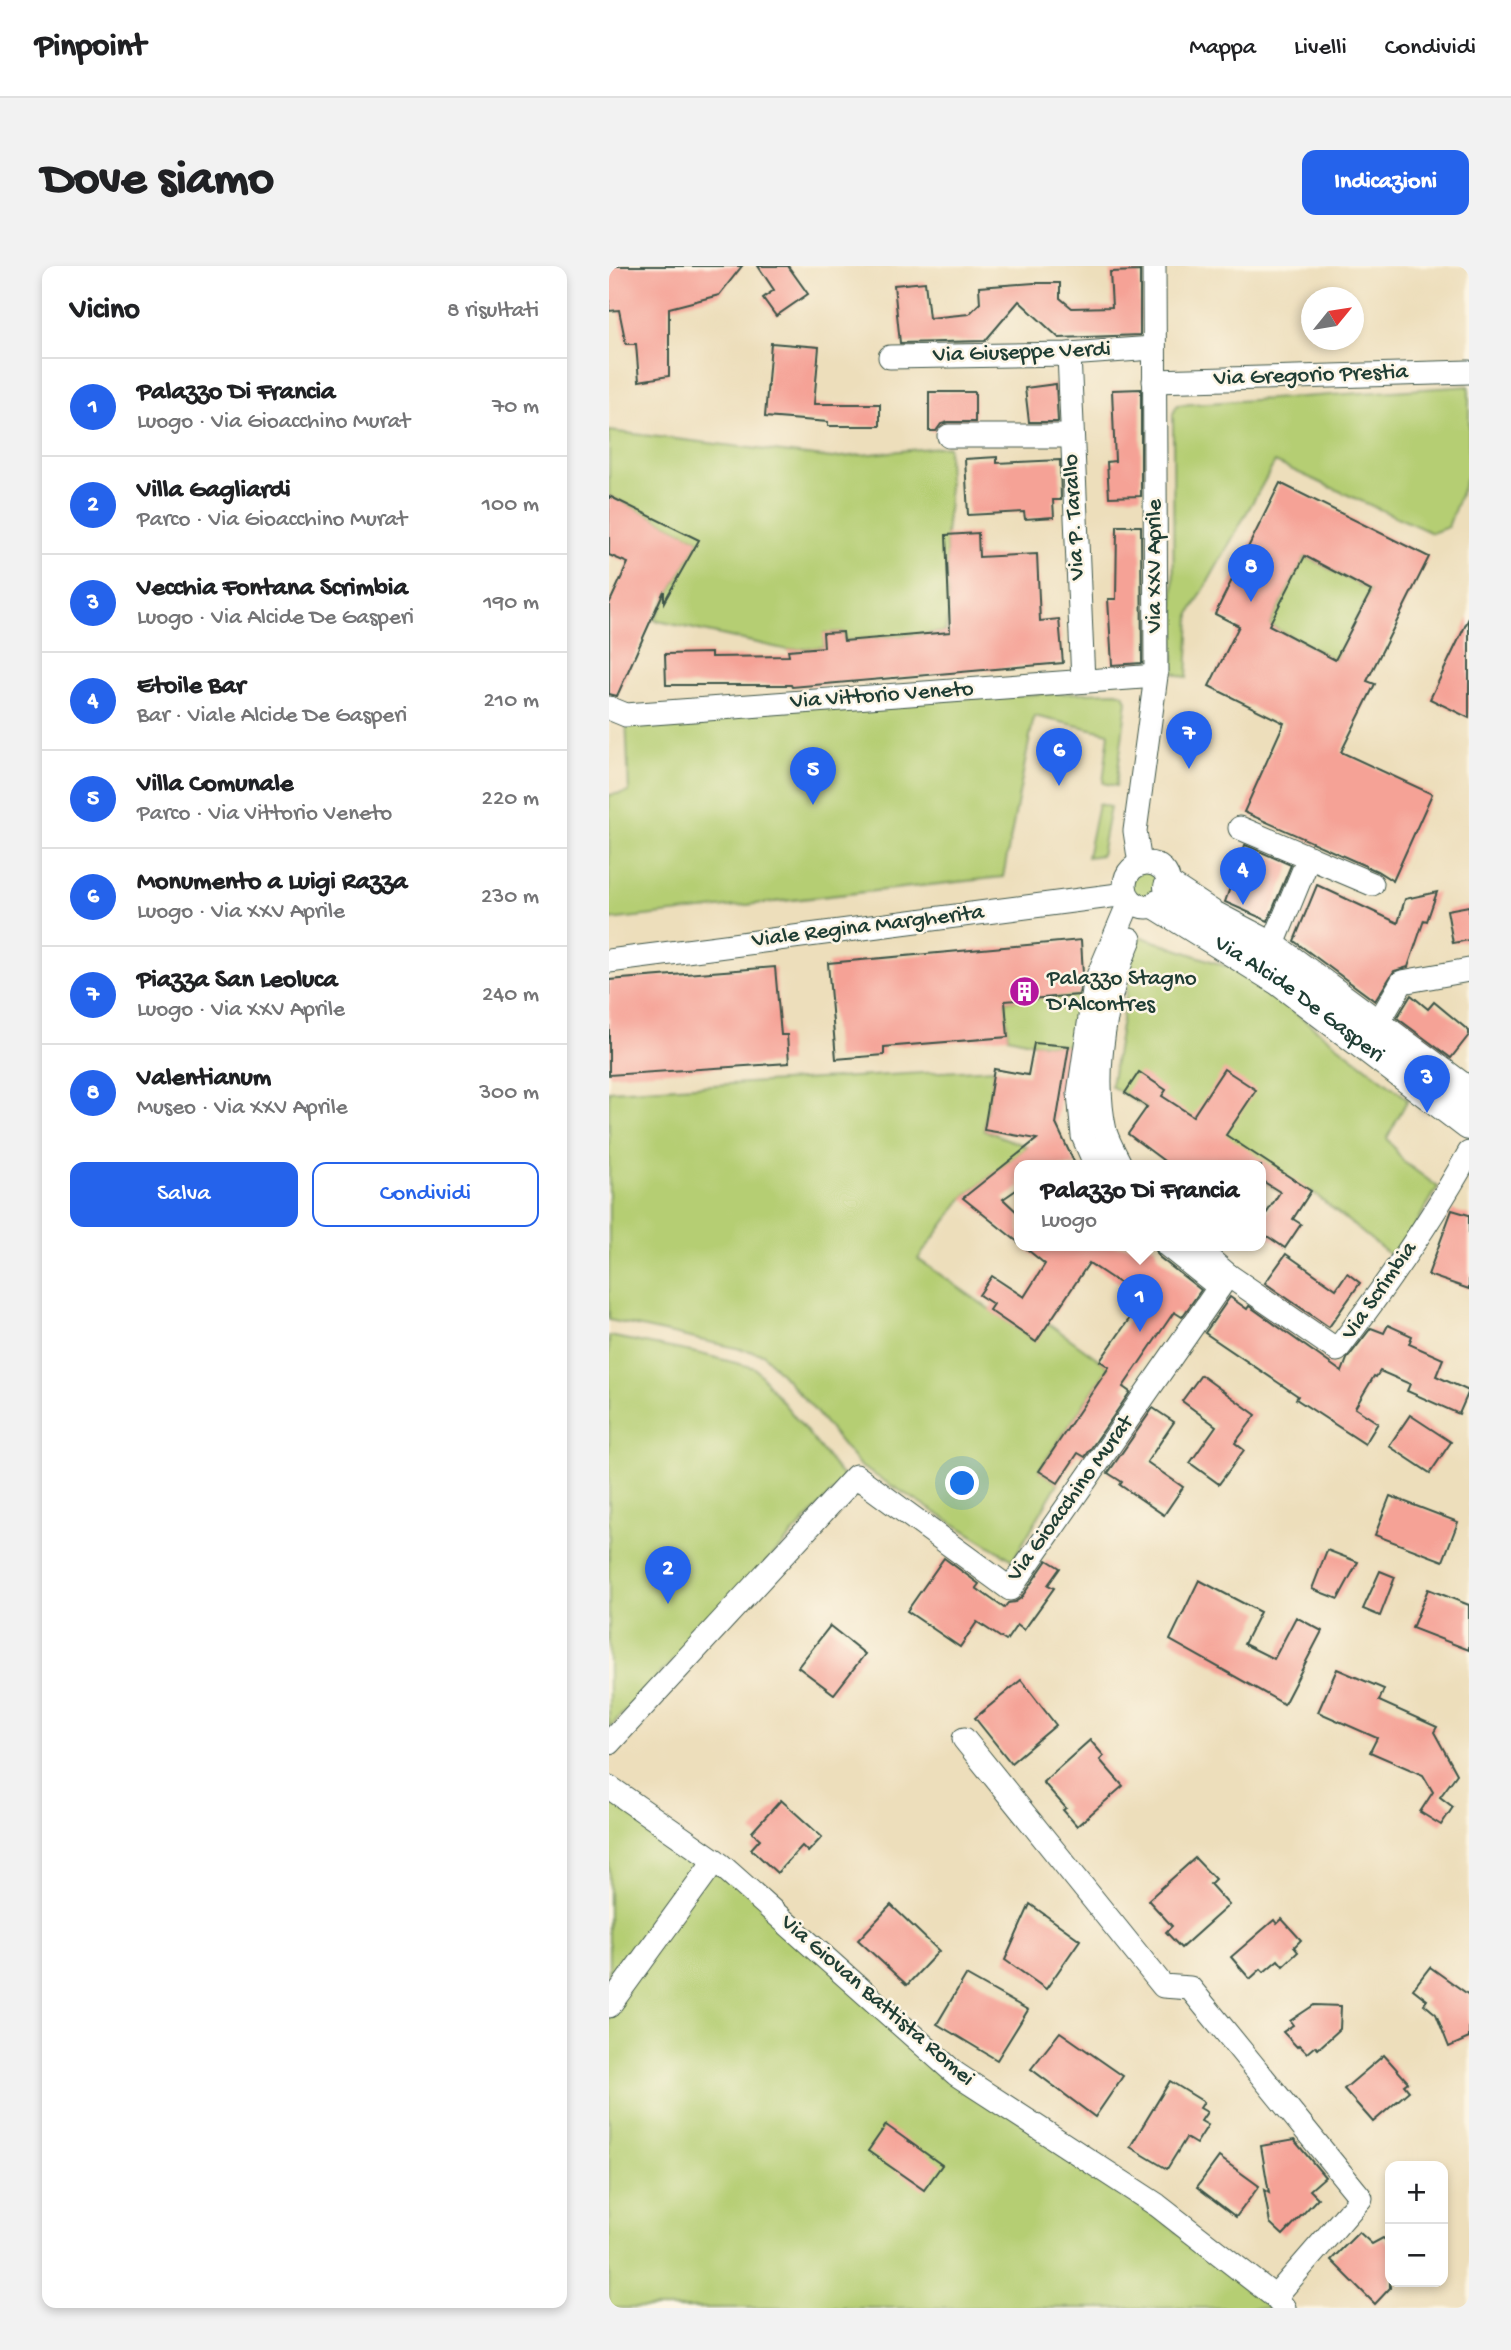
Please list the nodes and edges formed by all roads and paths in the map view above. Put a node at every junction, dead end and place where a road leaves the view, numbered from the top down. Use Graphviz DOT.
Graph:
graph roads {
  1 [pos="1154,266"];
  2 [pos="1153,348"];
  3 [pos="1069,354"];
  4 [pos="890,357"];
  5 [pos="1469,372"];
  6 [pos="1154,381"];
  7 [pos="949,436"];
  8 [pos="1071,436"];
  9 [pos="1156,676"];
  10 [pos="1083,681"];
  11 [pos="615,713"];
  12 [pos="1240,828"];
  13 [pos="1309,857"];
  14 [pos="1140,864"];
  15 [pos="1372,884"];
  16 [pos="1145,899"];
  17 [pos="1272,947"];
  18 [pos="609,961"];
  19 [pos="1469,970"];
  20 [pos="1377,1025"];
  21 [pos="1469,1093"];
  22 [pos="1469,1125"];
  23 [pos="1469,1153"];
  24 [pos="1092,1160"];
  25 [pos="1118,1160"];
  26 [pos="1175,1251"];
  27 [pos="1198,1251"];
  28 [pos="1224,1281"];
  29 [pos="964,1739"];
  30 [pos="609,1743"];
  31 [pos="609,1787"];
  32 [pos="715,1860"];
  33 [pos="609,2006"];
  34 [pos="1279,2303"];
  1 -- 2 [label="street, Via XXV Aprile"];
  2 -- 3 [label="street, Via Giuseppe Verdi"];
  2 -- 6 [label="street, Via XXV Aprile"];
  3 -- 4 [label="street, Via Giuseppe Verdi"];
  3 -- 8 [label="street, Via P. Tarallo"];
  5 -- 6 [label="street, Via Gregorio Prestia"];
  6 -- 9 [label="street, Via XXV Aprile"];
  7 -- 8 [label="street"];
  8 -- 10 [label="street, Via P. Tarallo"];
  9 -- 10 [label="street, Via Vittorio Veneto"];
  9 -- 14 [label="street, Via XXV Aprile"];
  10 -- 11 [label="street, Via Vittorio Veneto"];
  12 -- 13 [label="street"];
  13 -- 15 [label="street"];
  13 -- 17 [label="street"];
  14 -- 16 [label="street"];
  14 -- 16 [label="street"];
  16 -- 17 [label="main road"];
  16 -- 18 [label="street, Viale Regina Margherita"];
  16 -- 22 [label="main road, Via Alcide De Gasperi"];
  16 -- 24 [label="street"];
  16 -- 25 [label="street"];
  17 -- 20 [label="main road"];
  19 -- 20 [label="street"];
  20 -- 21 [label="main road"];
  23 -- 28 [label="street, Via Scrimbia"];
  26 -- 28 [label="street"];
  27 -- 28 [label="street"];
  28 -- 30 [label="street, Via Gioacchino Murat"];
  29 -- 34 [label="street"];
  31 -- 32 [label="street, Via Giovan Battista Romei"];
  32 -- 33 [label="street"];
  32 -- 34 [label="street, Via Giovan Battista Romei"];
}
